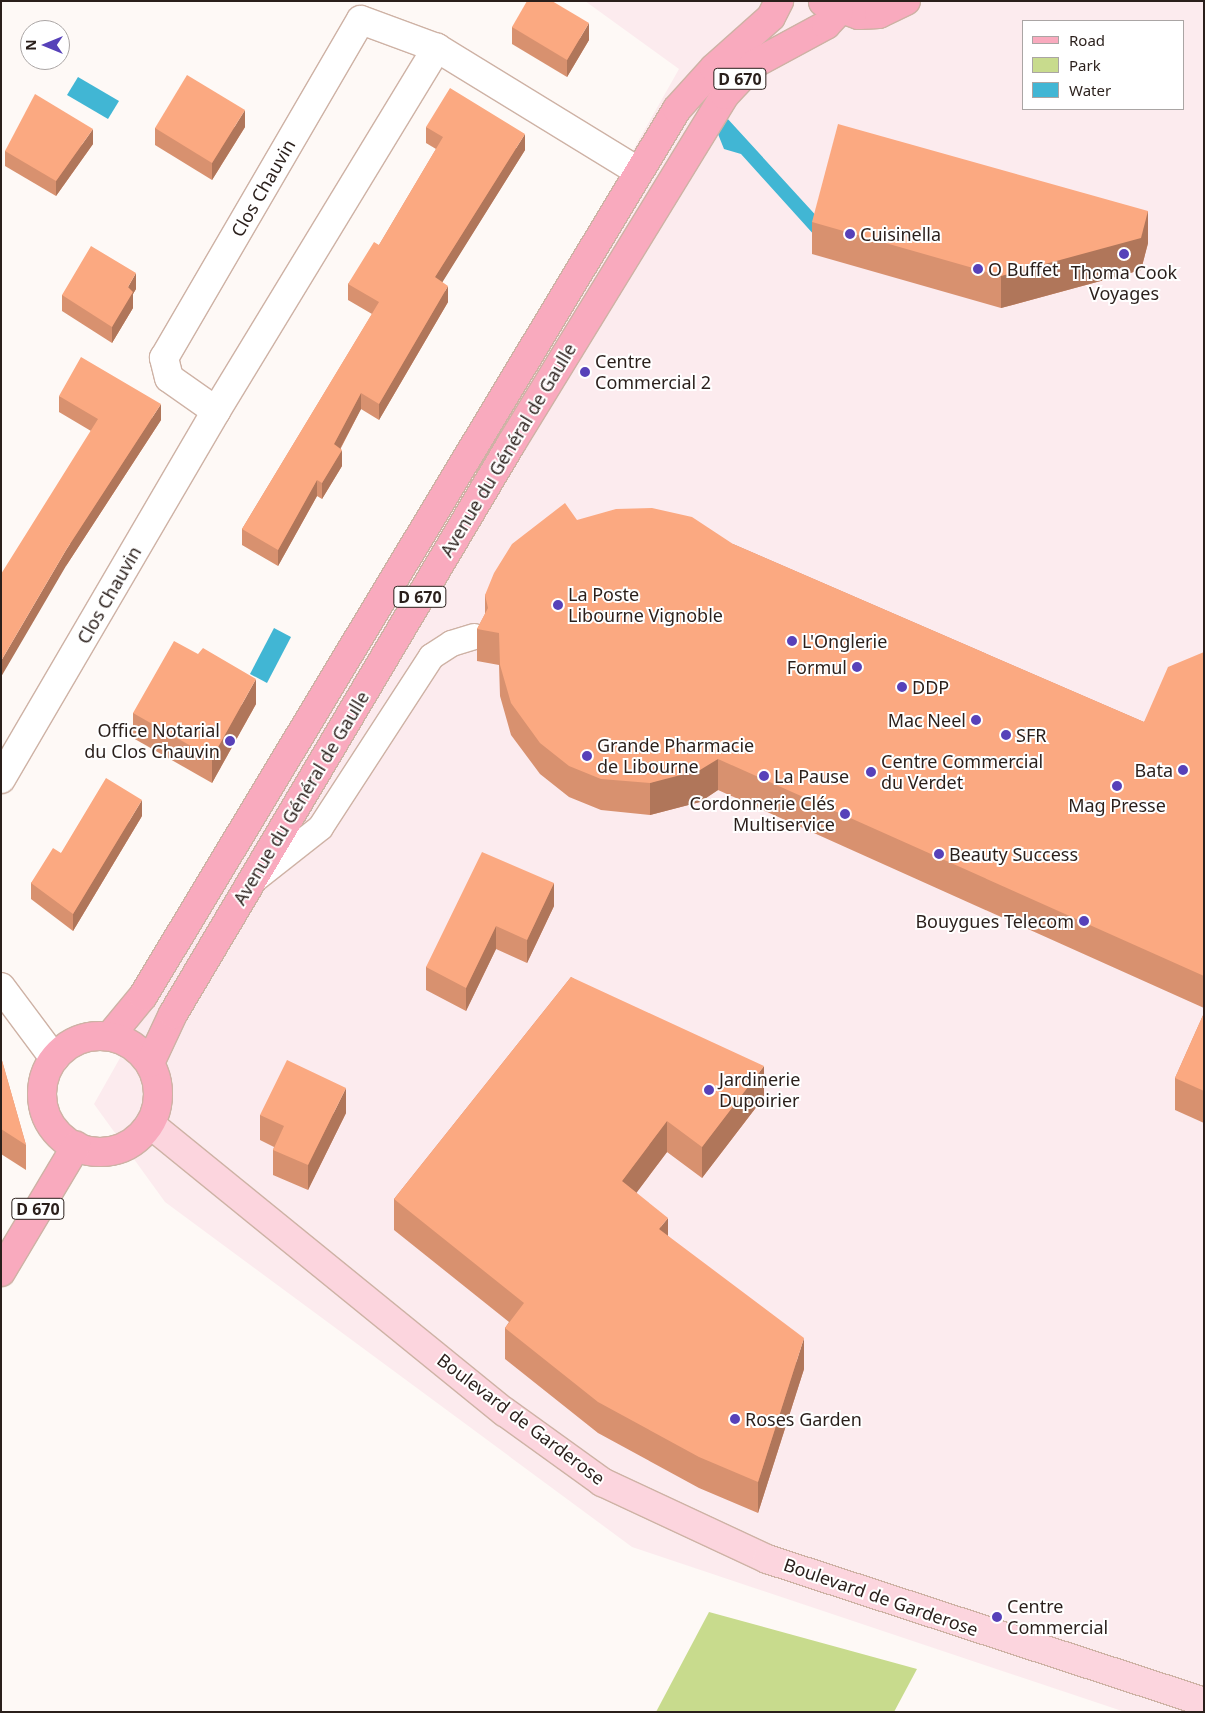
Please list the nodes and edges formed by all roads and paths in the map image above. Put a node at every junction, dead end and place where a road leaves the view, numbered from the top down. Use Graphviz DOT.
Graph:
graph roads {
  1 [pos="779,1"];
  2 [pos="906,1"];
  3 [pos="831,6"];
  4 [pos="436,48"];
  5 [pos="638,171"];
  6 [pos="216,411"];
  7 [pos="474,636"];
  8 [pos="1,779"];
  9 [pos="253,880"];
  10 [pos="1,987"];
  11 [pos="110,1036"];
  12 [pos="54,1058"];
  13 [pos="150,1063"];
  14 [pos="150,1124"];
  15 [pos="76,1146"];
  16 [pos="1,1272"];
  17 [pos="1204,1702"];
  1 -- 5 [label="main road, Avenue du Général de Gaulle / D 670"];
  2 -- 3 [label="main road, Avenue du Général de Gaulle"];
  3 -- 9 [label="main road, Avenue du Général de Gaulle / D 670"];
  4 -- 5 [label="street, Clos Chauvin"];
  4 -- 6 [label="street, Clos Chauvin"];
  4 -- 6 [label="street, Clos Chauvin"];
  5 -- 11 [label="main road, Avenue du Général de Gaulle / D 670"];
  6 -- 8 [label="street, Clos Chauvin"];
  7 -- 9 [label="street"];
  9 -- 13 [label="main road, Avenue du Général de Gaulle / D 670"];
  10 -- 12 [label="street"];
  11 -- 12 [label="main road"];
  11 -- 13 [label="main road"];
  12 -- 15 [label="main road"];
  13 -- 14 [label="main road"];
  14 -- 15 [label="main road"];
  14 -- 17 [label="main road, Boulevard de Garderose"];
  15 -- 16 [label="main road, D 670"];
}
